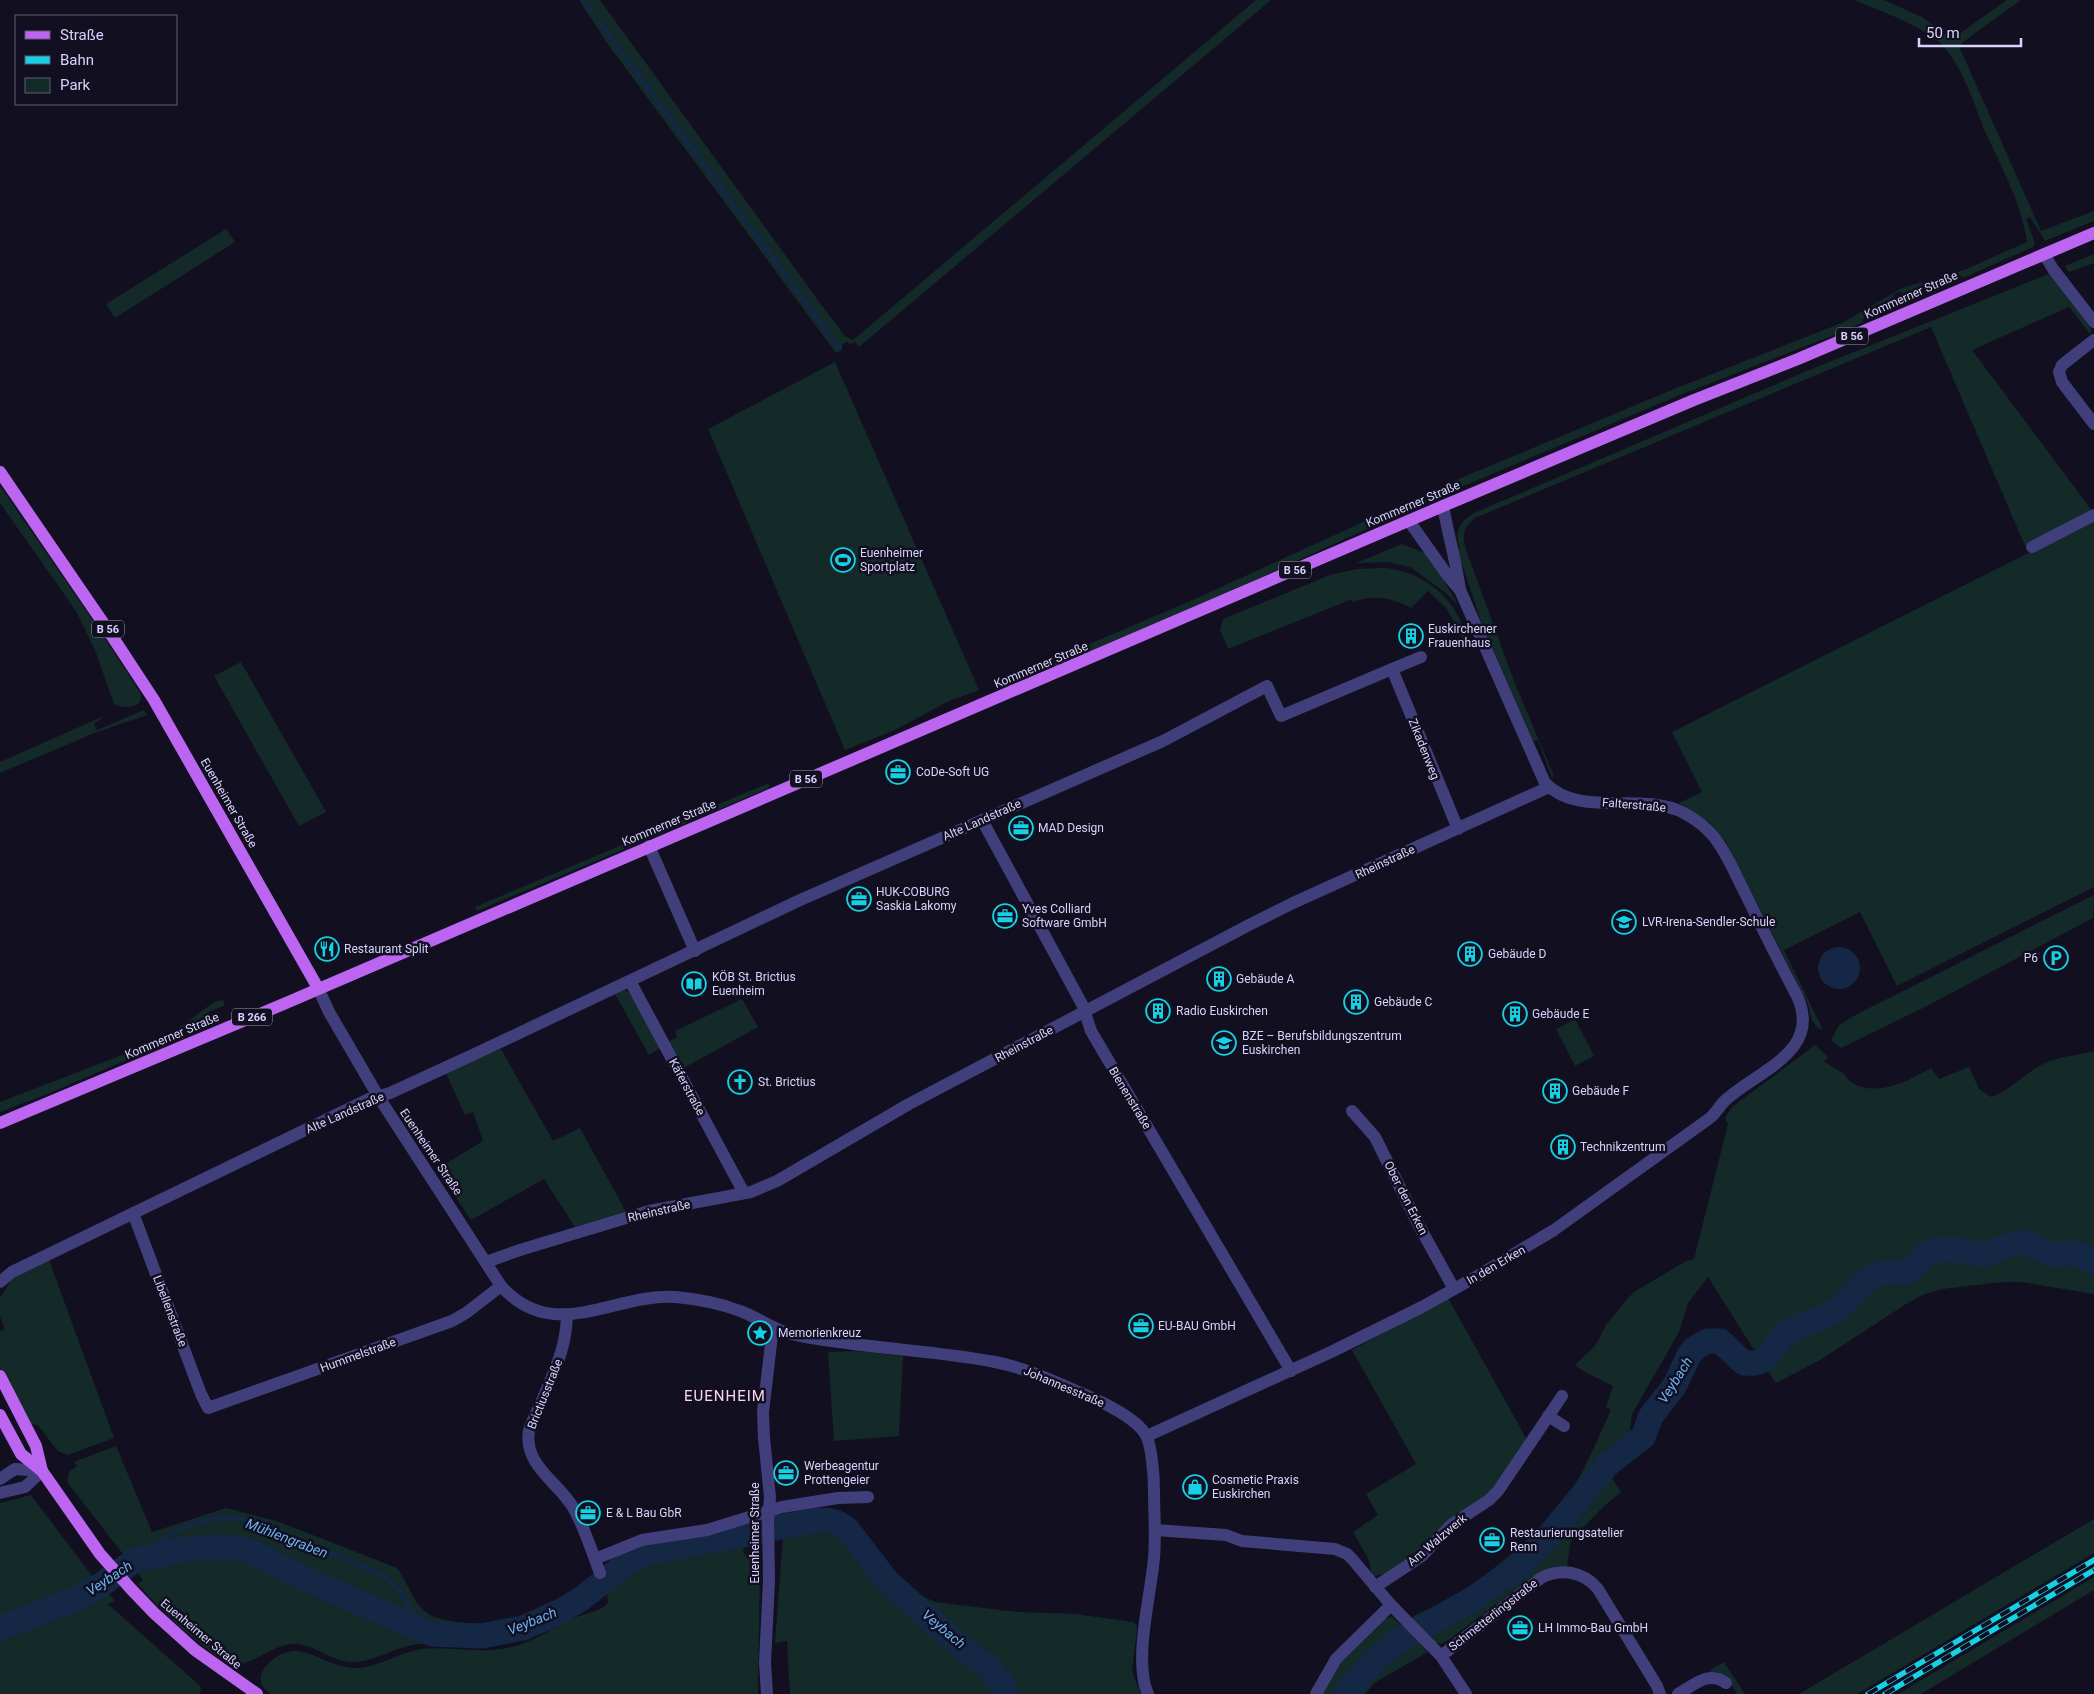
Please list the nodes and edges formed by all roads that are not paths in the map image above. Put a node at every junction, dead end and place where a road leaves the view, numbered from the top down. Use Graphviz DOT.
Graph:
graph roads {
  1 [pos="2094,233"];
  2 [pos="2044,254"];
  3 [pos="2094,322"];
  4 [pos="2094,340"];
  5 [pos="2094,424"];
  6 [pos="0,472"];
  7 [pos="1443,506"];
  8 [pos="2094,515"];
  9 [pos="1410,521"];
  10 [pos="2032,547"];
  11 [pos="1460,590"];
  12 [pos="1421,657"];
  13 [pos="1392,669"];
  14 [pos="1549,787"];
  15 [pos="982,820"];
  16 [pos="1458,829"];
  17 [pos="649,846"];
  18 [pos="694,951"];
  19 [pos="630,981"];
  20 [pos="318,988"];
  21 [pos="1084,1012"];
  22 [pos="1803,1031"];
  23 [pos="378,1096"];
  24 [pos="1352,1111"];
  25 [pos="0,1123"];
  26 [pos="744,1193"];
  27 [pos="133,1213"];
  28 [pos="486,1262"];
  29 [pos="0,1282"];
  30 [pos="501,1286"];
  31 [pos="1454,1289"];
  32 [pos="567,1315"];
  33 [pos="774,1327"];
  34 [pos="1291,1371"];
  35 [pos="0,1376"];
  36 [pos="1562,1396"];
  37 [pos="208,1408"];
  38 [pos="0,1415"];
  39 [pos="1548,1416"];
  40 [pos="1564,1426"];
  41 [pos="1147,1436"];
  42 [pos="42,1471"];
  43 [pos="0,1479"];
  44 [pos="0,1493"];
  45 [pos="868,1498"];
  46 [pos="769,1515"];
  47 [pos="1154,1530"];
  48 [pos="595,1559"];
  49 [pos="600,1573"];
  50 [pos="1375,1587"];
  51 [pos="1391,1605"];
  52 [pos="1441,1656"];
  53 [pos="1726,1683"];
  54 [pos="257,1694"];
  55 [pos="767,1694"];
  56 [pos="1148,1694"];
  57 [pos="1316,1694"];
  58 [pos="1466,1694"];
  59 [pos="1660,1694"];
  60 [pos="1678,1694"];
  1 -- 2 [label="main road, Kommerner Straße / B 56"];
  2 -- 3 [label="street"];
  2 -- 7 [label="main road, Kommerner Straße / B 56"];
  4 -- 5 [label="street"];
  6 -- 20 [label="main road, Euenheimer Straße / B 56"];
  7 -- 9 [label="main road, Kommerner Straße / B 56"];
  7 -- 11 [label="street"];
  8 -- 10 [label="street"];
  9 -- 11 [label="street"];
  9 -- 17 [label="main road, Kommerner Straße / B 56"];
  11 -- 14 [label="street"];
  12 -- 13 [label="street"];
  13 -- 15 [label="street, Alte Landstraße"];
  13 -- 16 [label="street, Zikadenweg"];
  14 -- 16 [label="street, Rheinstraße"];
  14 -- 22 [label="street, Falterstraße"];
  15 -- 18 [label="street, Alte Landstraße"];
  15 -- 21 [label="street, Bienenstraße"];
  16 -- 21 [label="street, Rheinstraße"];
  17 -- 18 [label="street"];
  17 -- 20 [label="main road, Kommerner Straße / B 56"];
  18 -- 19 [label="street, Alte Landstraße"];
  19 -- 23 [label="street, Alte Landstraße"];
  19 -- 26 [label="street, Käferstraße"];
  20 -- 23 [label="street, Euenheimer Straße"];
  20 -- 25 [label="main road, Kommerner Straße / B 266"];
  21 -- 26 [label="street, Rheinstraße"];
  21 -- 34 [label="street, Bienenstraße"];
  22 -- 31 [label="street, In den Erken"];
  23 -- 27 [label="street, Alte Landstraße"];
  23 -- 28 [label="street, Euenheimer Straße"];
  24 -- 31 [label="street, Ober den Erken"];
  26 -- 28 [label="street, Rheinstraße"];
  27 -- 29 [label="street, Alte Landstraße"];
  27 -- 37 [label="street, Libellenstraße"];
  28 -- 30 [label="street, Euenheimer Straße"];
  30 -- 32 [label="street, Euenheimer Straße"];
  30 -- 37 [label="street, Hummelstraße"];
  31 -- 34 [label="street, In den Erken"];
  32 -- 33 [label="street, Euenheimer Straße"];
  32 -- 48 [label="street, Brictiusstraße"];
  33 -- 41 [label="street, Johannesstraße"];
  33 -- 46 [label="street, Euenheimer Straße"];
  34 -- 41 [label="street, In den Erken"];
  35 -- 42 [label="main road, Euenheimer Straße"];
  36 -- 39 [label="street, Am Walzwerk"];
  38 -- 42 [label="main road, Euenheimer Straße"];
  39 -- 40 [label="street"];
  39 -- 50 [label="street, Am Walzwerk"];
  41 -- 47 [label="street"];
  42 -- 43 [label="street"];
  42 -- 44 [label="street"];
  42 -- 54 [label="main road, Euenheimer Straße"];
  45 -- 46 [label="street"];
  46 -- 48 [label="street"];
  46 -- 55 [label="street, Euenheimer Straße"];
  47 -- 50 [label="street"];
  47 -- 56 [label="street"];
  48 -- 49 [label="street, Brictiusstraße"];
  50 -- 51 [label="street"];
  51 -- 52 [label="street"];
  51 -- 57 [label="street"];
  52 -- 58 [label="street"];
  52 -- 59 [label="street, Schmetterlingstraße"];
  53 -- 60 [label="street"];
}
